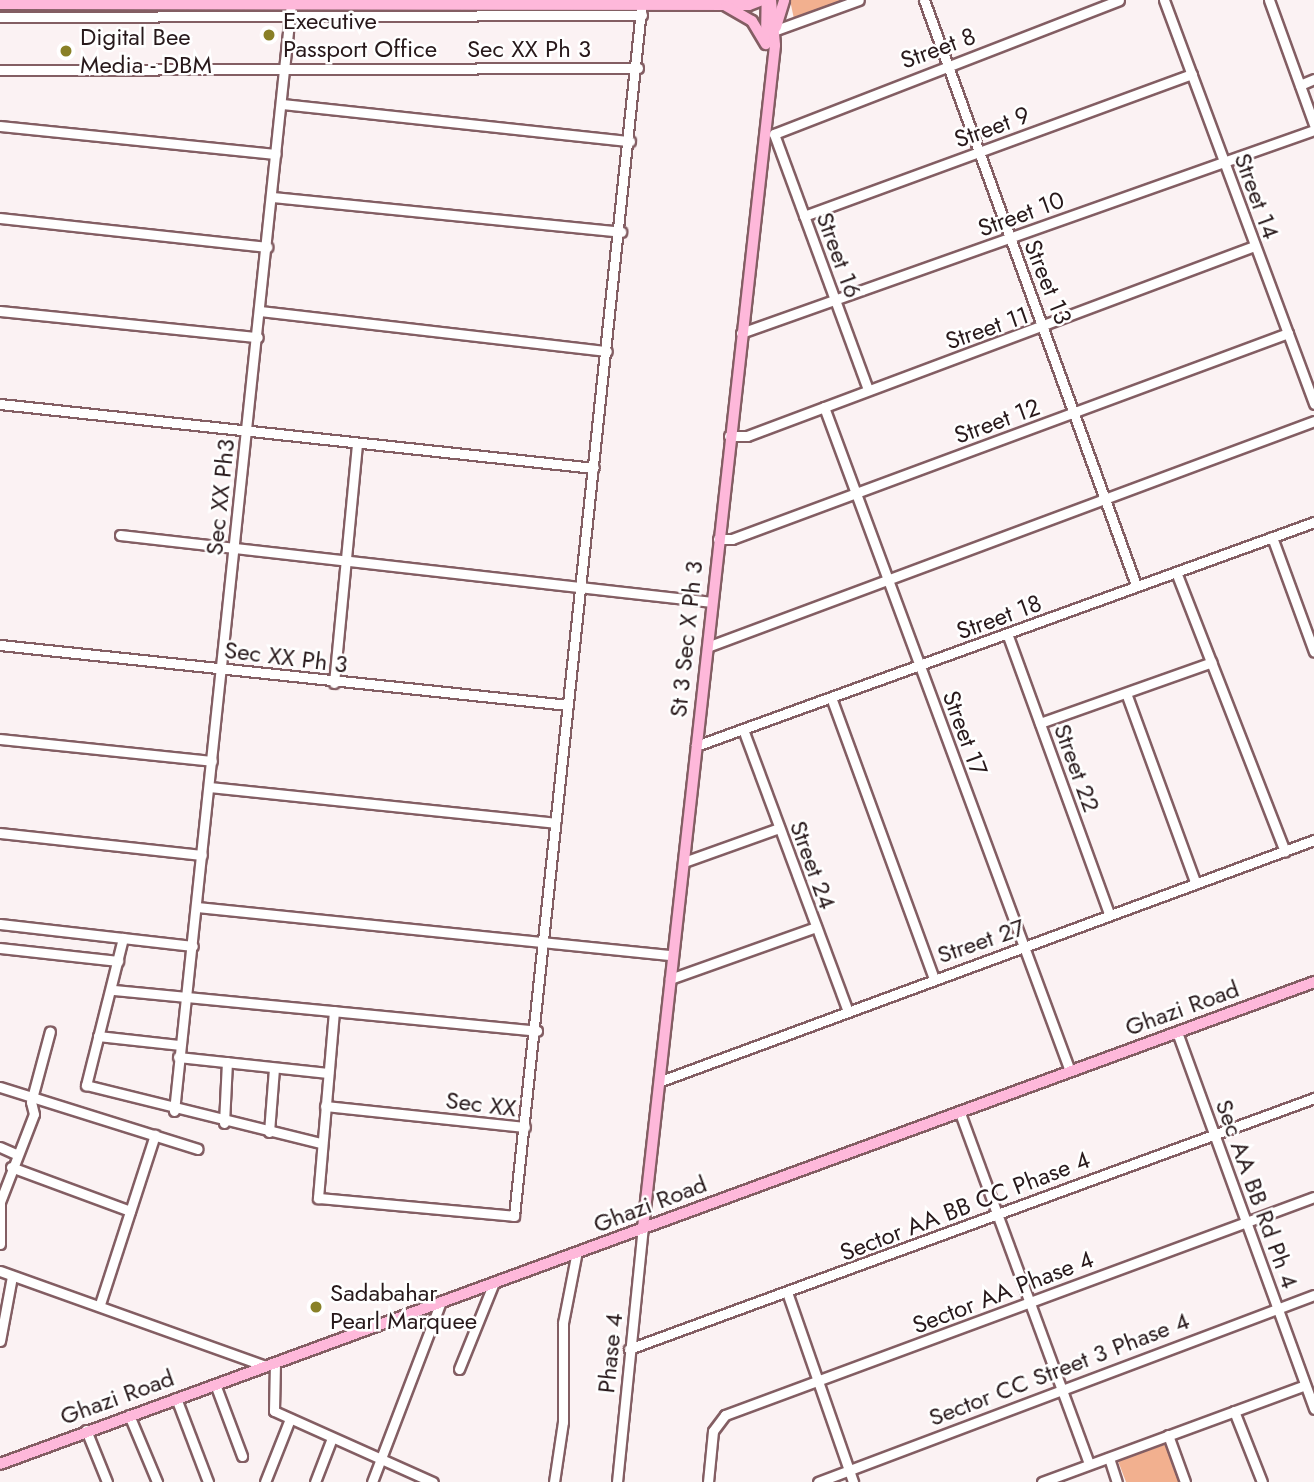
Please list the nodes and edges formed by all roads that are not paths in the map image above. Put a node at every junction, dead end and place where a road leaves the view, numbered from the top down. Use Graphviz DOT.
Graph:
graph roads {
  1 [pos="767,0"];
  2 [pos="784,0"];
  3 [pos="859,0"];
  4 [pos="924,0"];
  5 [pos="1119,0"];
  6 [pos="1164,0"];
  7 [pos="1269,0"];
  8 [pos="169,1"];
  9 [pos="642,1"];
  10 [pos="290,3"];
  11 [pos="0,4"];
  12 [pos="721,4"];
  13 [pos="642,15"];
  14 [pos="0,17"];
  15 [pos="291,17"];
  16 [pos="776,29"];
  17 [pos="766,44"];
  18 [pos="771,55"];
  19 [pos="946,66"];
  20 [pos="638,68"];
  21 [pos="287,69"];
  22 [pos="0,70"];
  23 [pos="1192,74"];
  24 [pos="1314,79"];
  25 [pos="1300,85"];
  26 [pos="282,104"];
  27 [pos="1314,124"];
  28 [pos="0,126"];
  29 [pos="1314,130"];
  30 [pos="762,134"];
  31 [pos="774,134"];
  32 [pos="630,141"];
  33 [pos="276,153"];
  34 [pos="977,153"];
  35 [pos="1223,160"];
  36 [pos="272,197"];
  37 [pos="804,216"];
  38 [pos="0,218"];
  39 [pos="621,232"];
  40 [pos="1010,239"];
  41 [pos="1254,246"];
  42 [pos="267,247"];
  43 [pos="836,304"];
  44 [pos="260,311"];
  45 [pos="0,312"];
  46 [pos="1046,327"];
  47 [pos="1288,332"];
  48 [pos="741,333"];
  49 [pos="258,337"];
  50 [pos="607,351"];
  51 [pos="868,389"];
  52 [pos="0,404"];
  53 [pos="1314,404"];
  54 [pos="824,407"];
  55 [pos="1078,412"];
  56 [pos="1314,421"];
  57 [pos="247,430"];
  58 [pos="729,436"];
  59 [pos="357,443"];
  60 [pos="594,467"];
  61 [pos="854,493"];
  62 [pos="1107,499"];
  63 [pos="1314,522"];
  64 [pos="120,536"];
  65 [pos="1272,537"];
  66 [pos="718,539"];
  67 [pos="234,549"];
  68 [pos="345,561"];
  69 [pos="1177,572"];
  70 [pos="887,580"];
  71 [pos="1136,586"];
  72 [pos="581,587"];
  73 [pos="712,602"];
  74 [pos="1008,636"];
  75 [pos="0,645"];
  76 [pos="707,646"];
  77 [pos="1314,652"];
  78 [pos="1212,662"];
  79 [pos="920,667"];
  80 [pos="221,669"];
  81 [pos="334,683"];
  82 [pos="1126,693"];
  83 [pos="832,700"];
  84 [pos="568,705"];
  85 [pos="1040,723"];
  86 [pos="744,732"];
  87 [pos="0,739"];
  88 [pos="696,746"];
  89 [pos="212,761"];
  90 [pos="209,787"];
  91 [pos="555,823"];
  92 [pos="779,828"];
  93 [pos="0,833"];
  94 [pos="1314,840"];
  95 [pos="1285,851"];
  96 [pos="202,855"];
  97 [pos="684,862"];
  98 [pos="1196,884"];
  99 [pos="197,907"];
  100 [pos="1109,914"];
  101 [pos="0,924"];
  102 [pos="816,927"];
  103 [pos="123,938"];
  104 [pos="543,941"];
  105 [pos="193,946"];
  106 [pos="0,948"];
  107 [pos="1023,948"];
  108 [pos="672,956"];
  109 [pos="118,961"];
  110 [pos="934,978"];
  111 [pos="670,979"];
  112 [pos="1314,982"];
  113 [pos="114,990"];
  114 [pos="188,996"];
  115 [pos="334,1011"];
  116 [pos="848,1011"];
  117 [pos="50,1031"];
  118 [pos="537,1031"];
  119 [pos="1177,1032"];
  120 [pos="98,1036"];
  121 [pos="179,1045"];
  122 [pos="178,1057"];
  123 [pos="227,1062"];
  124 [pos="274,1069"];
  125 [pos="1070,1072"];
  126 [pos="328,1073"];
  127 [pos="660,1081"];
  128 [pos="0,1087"];
  129 [pos="1314,1098"];
  130 [pos="31,1102"];
  131 [pos="325,1106"];
  132 [pos="174,1111"];
  133 [pos="960,1113"];
  134 [pos="224,1123"];
  135 [pos="525,1127"];
  136 [pos="270,1132"];
  137 [pos="1215,1133"];
  138 [pos="155,1135"];
  139 [pos="321,1143"];
  140 [pos="0,1147"];
  141 [pos="198,1149"];
  142 [pos="16,1154"];
  143 [pos="11,1167"];
  144 [pos="1314,1198"];
  145 [pos="0,1202"];
  146 [pos="130,1211"];
  147 [pos="996,1213"];
  148 [pos="1248,1222"];
  149 [pos="643,1227"];
  150 [pos="0,1244"];
  151 [pos="576,1255"];
  152 [pos="0,1271"];
  153 [pos="12,1276"];
  154 [pos="493,1285"];
  155 [pos="788,1295"];
  156 [pos="1314,1295"];
  157 [pos="1029,1302"];
  158 [pos="100,1304"];
  159 [pos="440,1304"];
  160 [pos="1277,1308"];
  161 [pos="2,1316"];
  162 [pos="0,1340"];
  163 [pos="629,1349"];
  164 [pos="271,1364"];
  165 [pos="459,1369"];
  166 [pos="818,1382"];
  167 [pos="215,1384"];
  168 [pos="1305,1385"];
  169 [pos="1061,1387"];
  170 [pos="176,1398"];
  171 [pos="1314,1409"];
  172 [pos="1234,1410"];
  173 [pos="129,1415"];
  174 [pos="290,1419"];
  175 [pos="86,1430"];
  176 [pos="1168,1435"];
  177 [pos="332,1438"];
  178 [pos="242,1456"];
  179 [pos="380,1458"];
  180 [pos="1108,1458"];
  181 [pos="0,1464"];
  182 [pos="1089,1464"];
  183 [pos="849,1471"];
  184 [pos="107,1482"];
  185 [pos="156,1482"];
  186 [pos="208,1482"];
  187 [pos="265,1482"];
  188 [pos="315,1482"];
  189 [pos="372,1482"];
  190 [pos="433,1482"];
  191 [pos="554,1482"];
  192 [pos="617,1482"];
  193 [pos="708,1482"];
  194 [pos="818,1482"];
  195 [pos="853,1482"];
  196 [pos="1042,1482"];
  197 [pos="1117,1482"];
  198 [pos="1185,1482"];
  199 [pos="1262,1482"];
  1 -- 12 [label="main road"];
  1 -- 16 [label="main road, St 3 Sec X Ph 3"];
  1 -- 17 [label="main road"];
  2 -- 16 [label="main road"];
  3 -- 16 [label="street"];
  4 -- 19 [label="street, Street 13"];
  5 -- 19 [label="street, Street 8"];
  6 -- 23 [label="street, Street 14"];
  7 -- 25 [label="street"];
  8 -- 10 [label="main road"];
  8 -- 11 [label="main road"];
  9 -- 10 [label="main road"];
  9 -- 12 [label="main road"];
  9 -- 13 [label="street"];
  10 -- 15 [label="street, Sec XX Ph3"];
  12 -- 17 [label="main road"];
  13 -- 15 [label="street"];
  13 -- 20 [label="street"];
  14 -- 15 [label="street"];
  15 -- 21 [label="street, Sec XX Ph3"];
  16 -- 18 [label="main road, St 3 Sec X Ph 3"];
  17 -- 18 [label="main road"];
  18 -- 30 [label="main road, St 3 Sec X Ph 3"];
  19 -- 31 [label="street, Street 8"];
  19 -- 34 [label="street, Street 13"];
  20 -- 21 [label="street, Sec XX Ph 3"];
  20 -- 32 [label="street"];
  21 -- 22 [label="street, Sec XX Ph 3"];
  21 -- 26 [label="street, Sec XX Ph3"];
  23 -- 34 [label="street, Street 9"];
  23 -- 35 [label="street, Street 14"];
  24 -- 25 [label="street"];
  25 -- 27 [label="street"];
  26 -- 32 [label="street"];
  26 -- 33 [label="street, Sec XX Ph3"];
  28 -- 33 [label="street"];
  29 -- 35 [label="street, Street 10"];
  30 -- 31 [label="street"];
  30 -- 48 [label="main road, St 3 Sec X Ph 3"];
  31 -- 37 [label="street, Street 16"];
  32 -- 39 [label="street"];
  33 -- 36 [label="street, Sec XX Ph3"];
  34 -- 37 [label="street, Street 9"];
  34 -- 40 [label="street, Street 13"];
  35 -- 40 [label="street, Street 10"];
  35 -- 41 [label="street, Street 14"];
  36 -- 39 [label="street"];
  36 -- 42 [label="street, Sec XX Ph3"];
  37 -- 43 [label="street, Street 16"];
  38 -- 42 [label="street"];
  39 -- 50 [label="street"];
  40 -- 43 [label="street, Street 10"];
  40 -- 46 [label="street, Street 13"];
  41 -- 46 [label="street, Street 11"];
  41 -- 47 [label="street, Street 14"];
  42 -- 44 [label="street, Sec XX Ph3"];
  43 -- 48 [label="street, Street 10"];
  43 -- 51 [label="street, Street 16"];
  44 -- 49 [label="street, Sec XX Ph3"];
  44 -- 50 [label="street"];
  45 -- 49 [label="street"];
  46 -- 51 [label="street, Street 11"];
  46 -- 55 [label="street, Street 13"];
  47 -- 53 [label="street, Street 14"];
  47 -- 55 [label="street, Street 12"];
  48 -- 58 [label="main road, St 3 Sec X Ph 3"];
  49 -- 57 [label="street, Sec XX Ph3"];
  50 -- 60 [label="street"];
  51 -- 54 [label="street, Street 11"];
  52 -- 57 [label="street"];
  54 -- 58 [label="street, Street 11"];
  54 -- 61 [label="street, Street 17"];
  55 -- 61 [label="street, Street 12"];
  55 -- 62 [label="street, Street 13"];
  56 -- 62 [label="street"];
  57 -- 59 [label="street"];
  57 -- 67 [label="street, Sec XX Ph3"];
  58 -- 66 [label="main road, St 3 Sec X Ph 3"];
  59 -- 60 [label="street"];
  59 -- 68 [label="street"];
  60 -- 72 [label="street"];
  61 -- 66 [label="street, Street 12"];
  61 -- 70 [label="street, Street 17"];
  62 -- 70 [label="street"];
  62 -- 71 [label="street, Street 13"];
  63 -- 65 [label="street, Street 18"];
  64 -- 67 [label="street"];
  65 -- 69 [label="street, Street 18"];
  65 -- 77 [label="street"];
  66 -- 73 [label="main road, St 3 Sec X Ph 3"];
  67 -- 68 [label="street"];
  67 -- 80 [label="street, Sec XX Ph3"];
  68 -- 72 [label="street"];
  68 -- 81 [label="street"];
  69 -- 71 [label="street, Street 18"];
  69 -- 78 [label="street"];
  70 -- 76 [label="street"];
  70 -- 79 [label="street, Street 17"];
  71 -- 74 [label="street, Street 18"];
  72 -- 73 [label="street"];
  72 -- 84 [label="street"];
  73 -- 76 [label="main road, St 3 Sec X Ph 3"];
  74 -- 79 [label="street, Street 18"];
  74 -- 85 [label="street, Street 22"];
  75 -- 80 [label="street, Sec XX Ph 3"];
  76 -- 88 [label="main road, St 3 Sec X Ph 3"];
  78 -- 82 [label="street"];
  78 -- 95 [label="street"];
  79 -- 83 [label="street, Street 18"];
  79 -- 107 [label="street, Street 17"];
  80 -- 81 [label="street, Sec XX Ph 3"];
  80 -- 89 [label="street, Sec XX Ph3"];
  81 -- 84 [label="street, Sec XX Ph 3"];
  82 -- 85 [label="street"];
  82 -- 98 [label="street"];
  83 -- 86 [label="street, Street 18"];
  83 -- 110 [label="street"];
  84 -- 91 [label="street"];
  85 -- 100 [label="street, Street 22"];
  86 -- 88 [label="street, Street 18"];
  86 -- 92 [label="street, Street 24"];
  87 -- 89 [label="street"];
  88 -- 97 [label="main road, St 3 Sec X Ph 3"];
  89 -- 90 [label="street, Sec XX Ph3"];
  90 -- 91 [label="street"];
  90 -- 96 [label="street, Sec XX Ph3"];
  91 -- 104 [label="street"];
  92 -- 97 [label="street"];
  92 -- 102 [label="street, Street 24"];
  93 -- 96 [label="street"];
  94 -- 95 [label="street, Street 27"];
  95 -- 98 [label="street, Street 27"];
  96 -- 99 [label="street, Sec XX Ph3"];
  97 -- 108 [label="main road, St 3 Sec X Ph 3"];
  98 -- 100 [label="street, Street 27"];
  99 -- 104 [label="street"];
  99 -- 105 [label="street, Sec XX Ph3"];
  100 -- 107 [label="street, Street 27"];
  101 -- 103 [label="street"];
  102 -- 111 [label="street"];
  102 -- 116 [label="street, Street 24"];
  103 -- 105 [label="street"];
  103 -- 109 [label="street"];
  104 -- 108 [label="street"];
  104 -- 118 [label="street"];
  105 -- 114 [label="street, Sec XX Ph3"];
  106 -- 109 [label="street"];
  107 -- 110 [label="street, Street 27"];
  107 -- 125 [label="street, Street 17"];
  108 -- 111 [label="main road, St 3 Sec X Ph 3"];
  109 -- 113 [label="street"];
  110 -- 116 [label="street, Street 27"];
  111 -- 127 [label="main road, St 3 Sec X Ph 3"];
  112 -- 119 [label="main road, Ghazi Road"];
  113 -- 114 [label="street"];
  113 -- 120 [label="street"];
  114 -- 115 [label="street"];
  114 -- 121 [label="street, Sec XX Ph3"];
  115 -- 118 [label="street"];
  115 -- 126 [label="street"];
  116 -- 127 [label="street, Street 27"];
  117 -- 130 [label="street"];
  118 -- 135 [label="street"];
  119 -- 125 [label="main road, Ghazi Road"];
  119 -- 137 [label="street, Sec AA BB Rd Ph 4"];
  120 -- 121 [label="street"];
  120 -- 132 [label="street"];
  121 -- 122 [label="street, Sec XX Ph3"];
  122 -- 123 [label="street"];
  122 -- 132 [label="street, Sec XX Ph3"];
  123 -- 124 [label="street"];
  123 -- 134 [label="street"];
  124 -- 126 [label="street"];
  124 -- 136 [label="street"];
  125 -- 133 [label="main road, Ghazi Road"];
  126 -- 131 [label="street"];
  127 -- 149 [label="main road, St 3 Sec X Ph 3"];
  128 -- 130 [label="street"];
  129 -- 137 [label="street, Sector AA BB CC Phase 4"];
  130 -- 138 [label="street"];
  130 -- 142 [label="street"];
  131 -- 135 [label="street, Sec XX"];
  131 -- 139 [label="street, Sec XX"];
  132 -- 134 [label="street"];
  133 -- 147 [label="street"];
  133 -- 149 [label="main road, Ghazi Road"];
  134 -- 136 [label="street"];
  135 -- 139 [label="street, Sec XX"];
  136 -- 139 [label="street"];
  137 -- 147 [label="street, Sector AA BB CC Phase 4"];
  137 -- 148 [label="street, Sec AA BB Rd Ph 4"];
  138 -- 141 [label="street"];
  138 -- 146 [label="street"];
  140 -- 142 [label="street"];
  142 -- 143 [label="street"];
  143 -- 145 [label="street"];
  143 -- 146 [label="street"];
  144 -- 148 [label="street, Sector AA Phase 4"];
  145 -- 150 [label="street"];
  146 -- 158 [label="street"];
  147 -- 155 [label="street, Sector AA BB CC Phase 4"];
  147 -- 157 [label="street"];
  148 -- 157 [label="street, Sector AA Phase 4"];
  148 -- 160 [label="street, Sec AA BB Rd Ph 4"];
  149 -- 151 [label="main road, Ghazi Road"];
  149 -- 163 [label="street, Phase 4"];
  151 -- 154 [label="main road, Ghazi Road"];
  151 -- 191 [label="street"];
  152 -- 153 [label="street"];
  153 -- 158 [label="street"];
  153 -- 161 [label="street"];
  154 -- 159 [label="main road, Ghazi Road"];
  154 -- 165 [label="street"];
  155 -- 163 [label="street, Sector AA BB CC Phase 4"];
  155 -- 166 [label="street"];
  156 -- 160 [label="street, Sector CC Street 3 Phase 4"];
  157 -- 166 [label="street, Sector AA Phase 4"];
  157 -- 169 [label="street"];
  158 -- 164 [label="street"];
  159 -- 164 [label="main road, Ghazi Road"];
  159 -- 179 [label="street"];
  160 -- 168 [label="street, Sec AA BB Rd Ph 4"];
  160 -- 169 [label="street, Sector CC Street 3 Phase 4"];
  161 -- 162 [label="street"];
  163 -- 192 [label="street, Phase 4"];
  164 -- 167 [label="main road, Ghazi Road"];
  164 -- 174 [label="street"];
  166 -- 183 [label="street"];
  166 -- 193 [label="street, Sector AA Phase 4"];
  167 -- 170 [label="main road, Ghazi Road"];
  167 -- 178 [label="street"];
  168 -- 171 [label="street, Sec AA BB Rd Ph 4"];
  168 -- 172 [label="street"];
  169 -- 182 [label="street"];
  169 -- 183 [label="street, Sector CC Street 3 Phase 4"];
  170 -- 173 [label="main road, Ghazi Road"];
  170 -- 186 [label="street"];
  172 -- 176 [label="street"];
  172 -- 199 [label="street"];
  173 -- 175 [label="main road, Ghazi Road"];
  173 -- 185 [label="street"];
  174 -- 177 [label="street"];
  174 -- 187 [label="street"];
  175 -- 181 [label="main road, Ghazi Road"];
  175 -- 184 [label="street"];
  176 -- 180 [label="street"];
  176 -- 198 [label="street"];
  177 -- 179 [label="street"];
  177 -- 188 [label="street"];
  179 -- 189 [label="street"];
  179 -- 190 [label="street"];
  180 -- 182 [label="street"];
  180 -- 197 [label="street"];
  182 -- 196 [label="street"];
  183 -- 194 [label="street, Sector CC Street 3 Phase 4"];
  183 -- 195 [label="street"];
}
